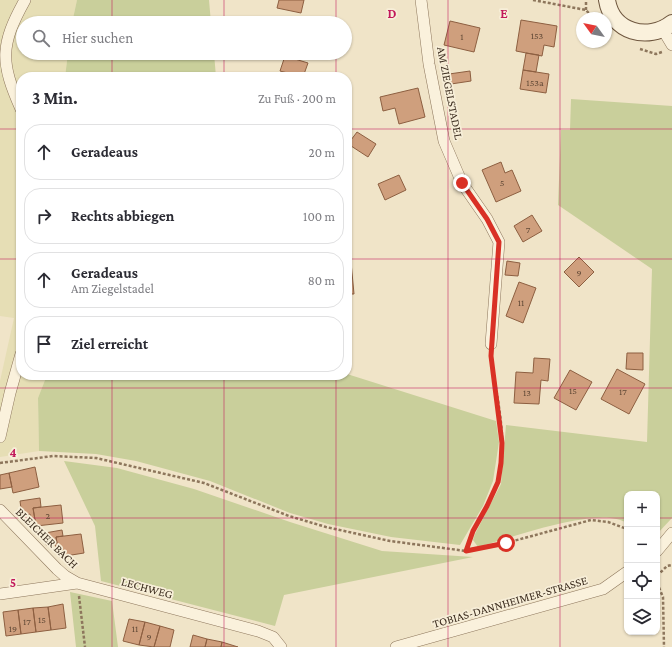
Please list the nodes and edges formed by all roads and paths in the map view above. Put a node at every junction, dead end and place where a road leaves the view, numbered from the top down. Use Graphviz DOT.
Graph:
graph roads {
  1 [pos="25,0"];
  2 [pos="421,0"];
  3 [pos="533,0"];
  4 [pos="586,0"];
  5 [pos="607,0"];
  6 [pos="586,10"];
  7 [pos="667,26"];
  8 [pos="672,45"];
  9 [pos="16,98"];
  10 [pos="491,344"];
  11 [pos="16,372"];
  12 [pos="0,437"];
  13 [pos="0,463"];
  14 [pos="0,510"];
  15 [pos="624,527"];
  16 [pos="672,533"];
  17 [pos="660,547"];
  18 [pos="466,551"];
  19 [pos="672,565"];
  20 [pos="660,573"];
  21 [pos="624,574"];
  22 [pos="78,583"];
  23 [pos="660,590"];
  24 [pos="0,594"];
  25 [pos="85,647"];
  26 [pos="281,647"];
  27 [pos="396,647"];
  28 [pos="664,647"];
  1 -- 9 [label="street"];
  2 -- 10 [label="street, AM ZIEGELSTADEL"];
  3 -- 6 [label="path"];
  4 -- 6 [label="path"];
  5 -- 7 [label="main road"];
  7 -- 8 [label="street"];
  10 -- 18 [label="path"];
  11 -- 12 [label="street"];
  13 -- 18 [label="path"];
  14 -- 22 [label="street, BLEICHER BACH"];
  15 -- 18 [label="path"];
  16 -- 17 [label="street"];
  19 -- 20 [label="path"];
  21 -- 27 [label="street, TOBIAS-DANNHEIMER-STRASSE"];
  22 -- 24 [label="street, LECHWEG"];
  22 -- 25 [label="path"];
  22 -- 26 [label="street, LECHWEG"];
  23 -- 28 [label="path"];
}
